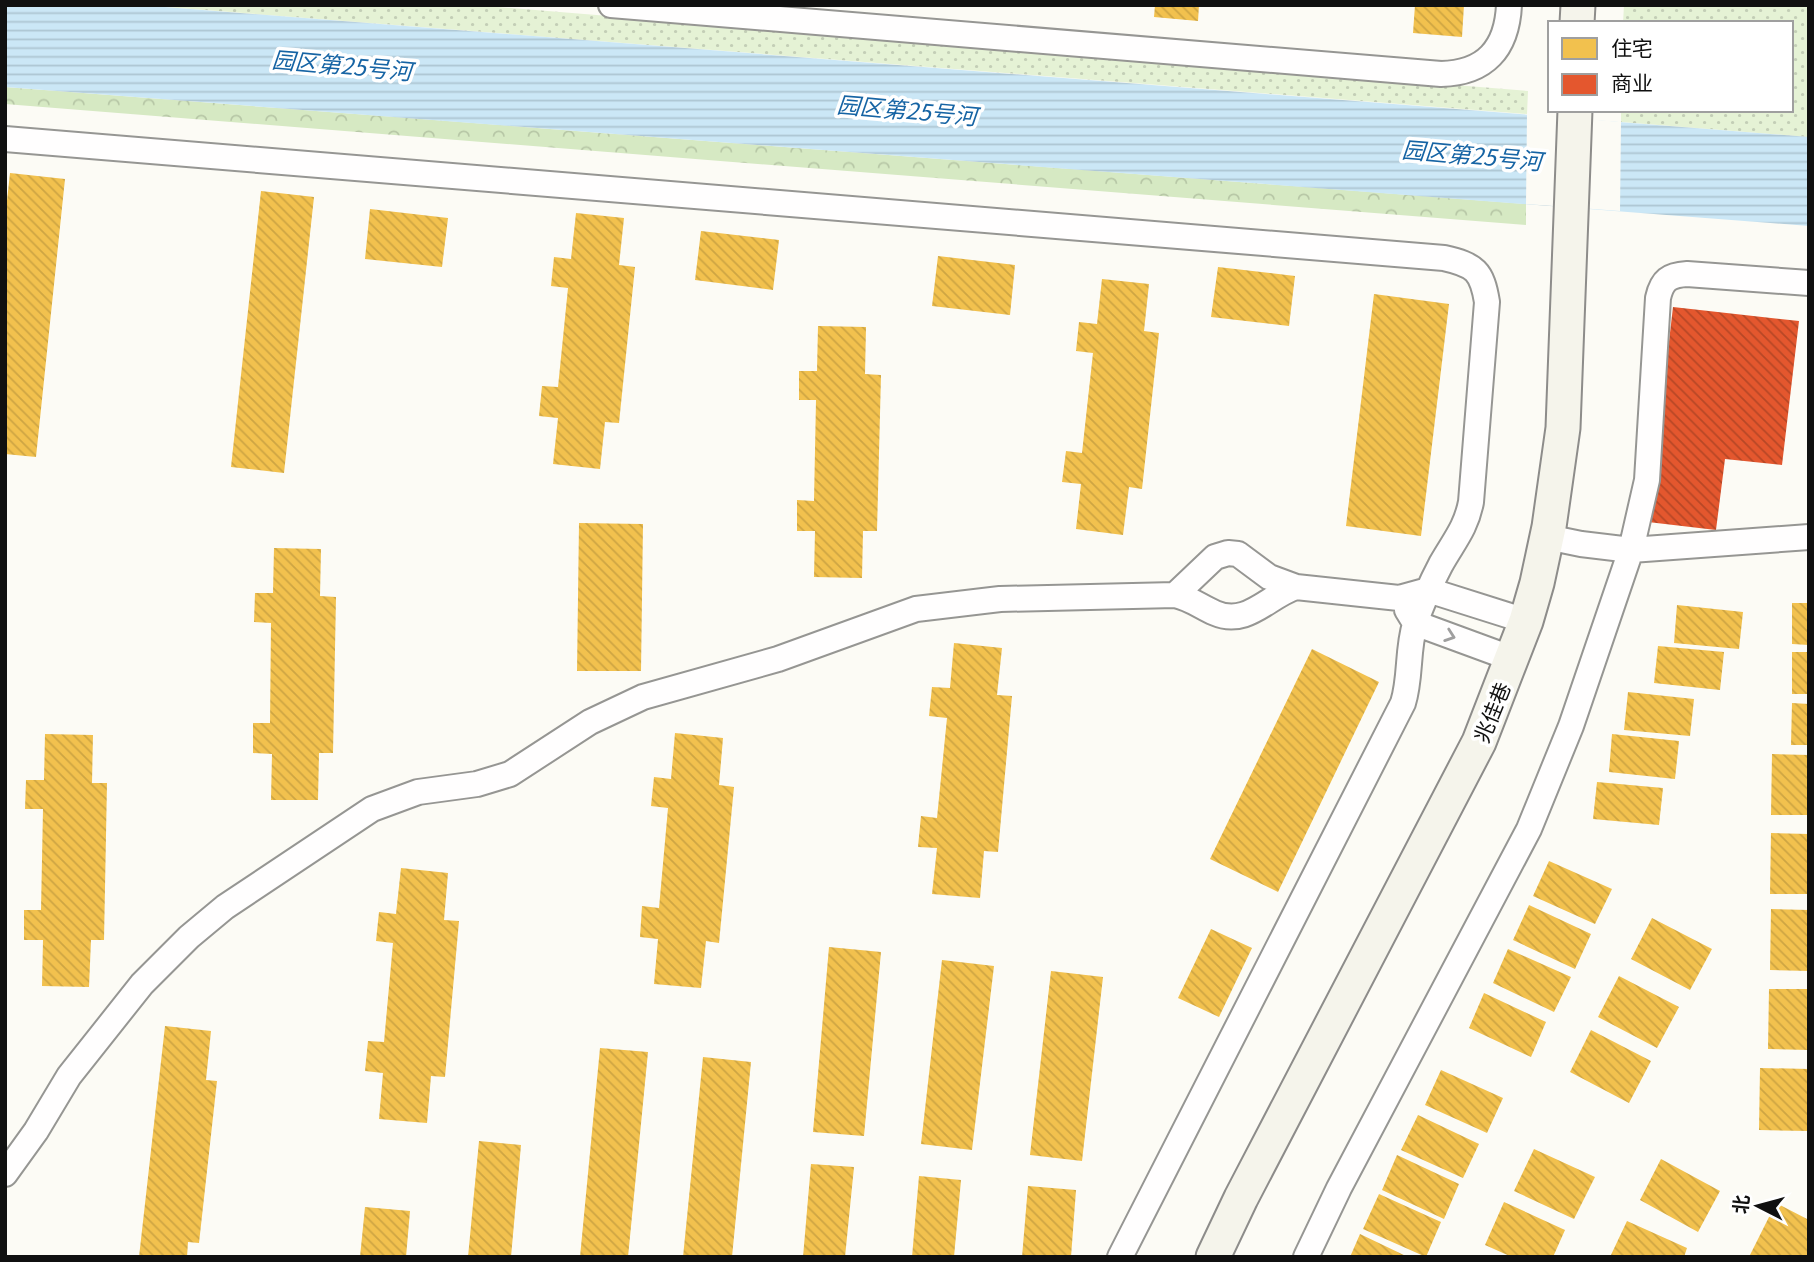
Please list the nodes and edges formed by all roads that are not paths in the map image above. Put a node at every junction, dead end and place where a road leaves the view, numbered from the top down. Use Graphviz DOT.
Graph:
graph roads {
  1 [pos="611,5"];
  2 [pos="1508,5"];
  3 [pos="1575,114"];
  4 [pos="5,139"];
  5 [pos="1809,284"];
  6 [pos="1547,537"];
  7 [pos="1809,537"];
  8 [pos="1631,550"];
  9 [pos="1296,587"];
  10 [pos="1428,590"];
  11 [pos="1174,595"];
  12 [pos="1399,598"];
  13 [pos="1526,621"];
  14 [pos="1415,623"];
  15 [pos="1513,659"];
  16 [pos="5,1174"];
  17 [pos="1120,1257"];
  18 [pos="1213,1257"];
  19 [pos="1306,1257"];
  1 -- 2 [label="street"];
  3 -- 6 [label="street, 兆佳巷"];
  4 -- 10 [label="street"];
  5 -- 8 [label="street"];
  6 -- 8 [label="street"];
  6 -- 13 [label="street, 兆佳巷"];
  7 -- 8 [label="street"];
  8 -- 19 [label="street"];
  9 -- 11 [label="street"];
  9 -- 11 [label="street"];
  9 -- 12 [label="street"];
  10 -- 12 [label="street"];
  10 -- 13 [label="street"];
  10 -- 14 [label="street"];
  11 -- 16 [label="street"];
  12 -- 14 [label="street"];
  13 -- 15 [label="street, 兆佳巷"];
  14 -- 15 [label="street, one-way"];
  14 -- 17 [label="street"];
  15 -- 18 [label="street, 兆佳巷"];
}
